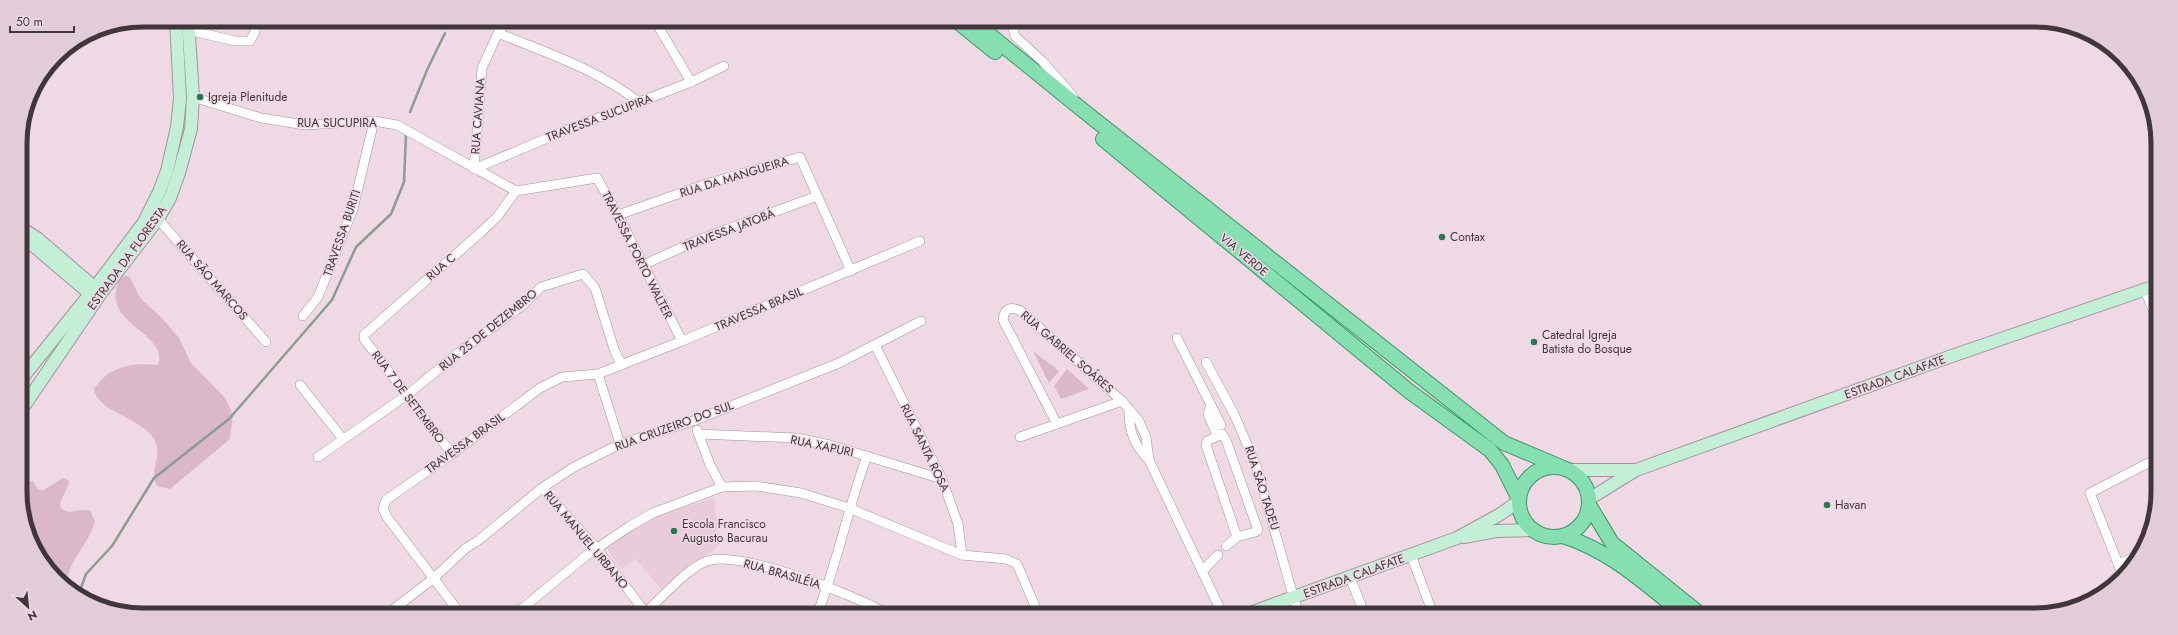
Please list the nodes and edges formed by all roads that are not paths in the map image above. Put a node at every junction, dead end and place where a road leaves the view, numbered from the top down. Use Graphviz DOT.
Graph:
graph roads {
  1 [pos="176,27"];
  2 [pos="188,27"];
  3 [pos="194,27"];
  4 [pos="255,27"];
  5 [pos="502,27"];
  6 [pos="659,27"];
  7 [pos="964,27"];
  8 [pos="980,27"];
  9 [pos="1012,27"];
  10 [pos="498,33"];
  11 [pos="724,66"];
  12 [pos="691,82"];
  13 [pos="193,98"];
  14 [pos="640,103"];
  15 [pos="1085,112"];
  16 [pos="374,121"];
  17 [pos="474,169"];
  18 [pos="516,191"];
  19 [pos="817,196"];
  20 [pos="618,215"];
  21 [pos="158,220"];
  22 [pos="27,232"];
  23 [pos="920,241"];
  24 [pos="27,242"];
  25 [pos="642,265"];
  26 [pos="851,271"];
  27 [pos="2150,288"];
  28 [pos="96,293"];
  29 [pos="303,316"];
  30 [pos="921,321"];
  31 [pos="1178,338"];
  32 [pos="364,339"];
  33 [pos="682,341"];
  34 [pos="266,342"];
  35 [pos="875,346"];
  36 [pos="1206,362"];
  37 [pos="622,364"];
  38 [pos="27,372"];
  39 [pos="598,374"];
  40 [pos="300,386"];
  41 [pos="407,395"];
  42 [pos="27,401"];
  43 [pos="1122,401"];
  44 [pos="1211,405"];
  45 [pos="1129,412"];
  46 [pos="693,421"];
  47 [pos="1057,424"];
  48 [pos="1221,425"];
  49 [pos="698,434"];
  50 [pos="1217,436"];
  51 [pos="1020,437"];
  52 [pos="343,439"];
  53 [pos="620,444"];
  54 [pos="452,454"];
  55 [pos="867,456"];
  56 [pos="318,457"];
  57 [pos="1149,460"];
  58 [pos="2151,462"];
  59 [pos="1565,469"];
  60 [pos="1636,470"];
  61 [pos="942,479"];
  62 [pos="722,487"];
  63 [pos="542,488"];
  64 [pos="1518,499"];
  65 [pos="1589,502"];
  66 [pos="849,508"];
  67 [pos="1532,530"];
  68 [pos="1563,536"];
  69 [pos="1237,537"];
  70 [pos="1457,538"];
  71 [pos="1226,546"];
  72 [pos="596,549"];
  73 [pos="962,555"];
  74 [pos="1218,555"];
  75 [pos="1411,555"];
  76 [pos="2129,560"];
  77 [pos="1625,562"];
  78 [pos="2118,564"];
  79 [pos="1202,570"];
  80 [pos="2120,571"];
  81 [pos="1350,577"];
  82 [pos="434,578"];
  83 [pos="828,588"];
  84 [pos="1294,597"];
  85 [pos="396,608"];
  86 [pos="456,608"];
  87 [pos="523,608"];
  88 [pos="642,608"];
  89 [pos="649,608"];
  90 [pos="820,608"];
  91 [pos="875,608"];
  92 [pos="1036,608"];
  93 [pos="1220,608"];
  94 [pos="1264,608"];
  95 [pos="1297,608"];
  96 [pos="1362,608"];
  97 [pos="1431,608"];
  98 [pos="1676,608"];
  99 [pos="1691,608"];
  1 -- 28 [label="street, ESTRADA DA FLORESTA"];
  2 -- 13 [label="street, ESTRADA DA FLORESTA"];
  3 -- 4 [label="street"];
  5 -- 10 [label="street, RUA CAVIANA"];
  6 -- 12 [label="street"];
  7 -- 64 [label="main road, VIA VERDE"];
  8 -- 15 [label="main road, VIA VERDE"];
  9 -- 15 [label="street, VIA VERDE"];
  10 -- 14 [label="street"];
  10 -- 17 [label="street, RUA CAVIANA"];
  11 -- 12 [label="street, TRAVESSA SUCUPIRA"];
  12 -- 14 [label="street, TRAVESSA SUCUPIRA"];
  13 -- 16 [label="street, RUA SUCUPIRA"];
  13 -- 21 [label="street, ESTRADA DA FLORESTA"];
  14 -- 17 [label="street, TRAVESSA SUCUPIRA"];
  15 -- 59 [label="main road, VIA VERDE"];
  16 -- 17 [label="street, RUA SUCUPIRA"];
  16 -- 29 [label="street, TRAVESSA BURITI"];
  17 -- 18 [label="street, RUA SUCUPIRA"];
  18 -- 20 [label="street, TRAVESSA PORTO WALTER"];
  18 -- 32 [label="street, RUA C"];
  19 -- 20 [label="street, RUA DA MANGUEIRA"];
  19 -- 25 [label="street, TRAVESSA JATOBÁ"];
  19 -- 26 [label="street, RUA DA MANGUEIRA"];
  20 -- 25 [label="street, TRAVESSA PORTO WALTER"];
  21 -- 28 [label="street, ESTRADA DA FLORESTA"];
  21 -- 34 [label="street, RUA SÃO MARCOS"];
  22 -- 28 [label="street"];
  23 -- 26 [label="street, TRAVESSA BRASIL"];
  24 -- 28 [label="street"];
  25 -- 33 [label="street, TRAVESSA PORTO WALTER"];
  26 -- 33 [label="street, TRAVESSA BRASIL"];
  27 -- 60 [label="street, ESTRADA CALAFATE"];
  28 -- 38 [label="street, ESTRADA DA FLORESTA"];
  28 -- 42 [label="street, ESTRADA DA FLORESTA"];
  30 -- 35 [label="street, RUA CRUZEIRO DO SUL"];
  31 -- 44 [label="street"];
  32 -- 41 [label="street, RUA 7 DE SETEMBRO"];
  33 -- 37 [label="street, TRAVESSA BRASIL"];
  35 -- 46 [label="street, RUA CRUZEIRO DO SUL"];
  35 -- 61 [label="street, RUA SANTA ROSA"];
  36 -- 84 [label="street, RUA SÃO TADEU"];
  37 -- 39 [label="street, TRAVESSA BRASIL"];
  37 -- 41 [label="street, RUA 25 DE DEZEMBRO"];
  39 -- 53 [label="street"];
  39 -- 54 [label="street, TRAVESSA BRASIL"];
  40 -- 52 [label="street"];
  41 -- 52 [label="street, RUA 25 DE DEZEMBRO"];
  41 -- 54 [label="street, RUA 7 DE SETEMBRO"];
  43 -- 45 [label="street, RUA GABRIEL SOÁRES"];
  43 -- 47 [label="street"];
  43 -- 47 [label="street, RUA GABRIEL SOÁRES"];
  44 -- 48 [label="street"];
  44 -- 50 [label="street"];
  45 -- 57 [label="street, RUA GABRIEL SOÁRES"];
  45 -- 57 [label="street, RUA GABRIEL SOÁRES"];
  46 -- 49 [label="street"];
  46 -- 53 [label="street, RUA CRUZEIRO DO SUL"];
  47 -- 51 [label="street"];
  49 -- 55 [label="street, RUA XAPURI"];
  49 -- 62 [label="street"];
  50 -- 69 [label="street"];
  50 -- 69 [label="street"];
  52 -- 56 [label="street, RUA 25 DE DEZEMBRO"];
  53 -- 63 [label="street, RUA CRUZEIRO DO SUL"];
  54 -- 82 [label="street, TRAVESSA BRASIL"];
  55 -- 61 [label="street, RUA XAPURI"];
  55 -- 66 [label="street"];
  57 -- 79 [label="street, RUA GABRIEL SOÁRES"];
  58 -- 78 [label="street"];
  59 -- 60 [label="street, ESTRADA CALAFATE"];
  59 -- 64 [label="main road"];
  59 -- 65 [label="main road"];
  60 -- 65 [label="street, ESTRADA CALAFATE"];
  61 -- 73 [label="street, RUA SANTA ROSA"];
  62 -- 66 [label="street"];
  62 -- 72 [label="street"];
  63 -- 72 [label="street, RUA MANUEL URBANO"];
  63 -- 82 [label="street, RUA CRUZEIRO DO SUL"];
  64 -- 67 [label="main road"];
  64 -- 70 [label="street, ESTRADA CALAFATE"];
  65 -- 68 [label="main road"];
  65 -- 77 [label="main road"];
  66 -- 73 [label="street"];
  66 -- 83 [label="street"];
  67 -- 68 [label="main road"];
  67 -- 70 [label="street, ESTRADA CALAFATE"];
  68 -- 77 [label="main road"];
  69 -- 71 [label="street"];
  70 -- 75 [label="street, ESTRADA CALAFATE"];
  72 -- 87 [label="street"];
  72 -- 88 [label="street, RUA MANUEL URBANO"];
  73 -- 92 [label="street"];
  74 -- 79 [label="street"];
  75 -- 81 [label="street, ESTRADA CALAFATE"];
  75 -- 97 [label="street"];
  76 -- 78 [label="street"];
  77 -- 98 [label="main road"];
  77 -- 99 [label="main road"];
  78 -- 80 [label="street"];
  79 -- 93 [label="street, RUA GABRIEL SOÁRES"];
  81 -- 84 [label="street, ESTRADA CALAFATE"];
  81 -- 96 [label="street"];
  82 -- 85 [label="street, RUA CRUZEIRO DO SUL"];
  82 -- 86 [label="street"];
  83 -- 89 [label="street, RUA BRASILÉIA"];
  83 -- 90 [label="street"];
  83 -- 91 [label="street, RUA BRASILÉIA"];
  84 -- 94 [label="street, ESTRADA CALAFATE"];
  84 -- 95 [label="street"];
}
